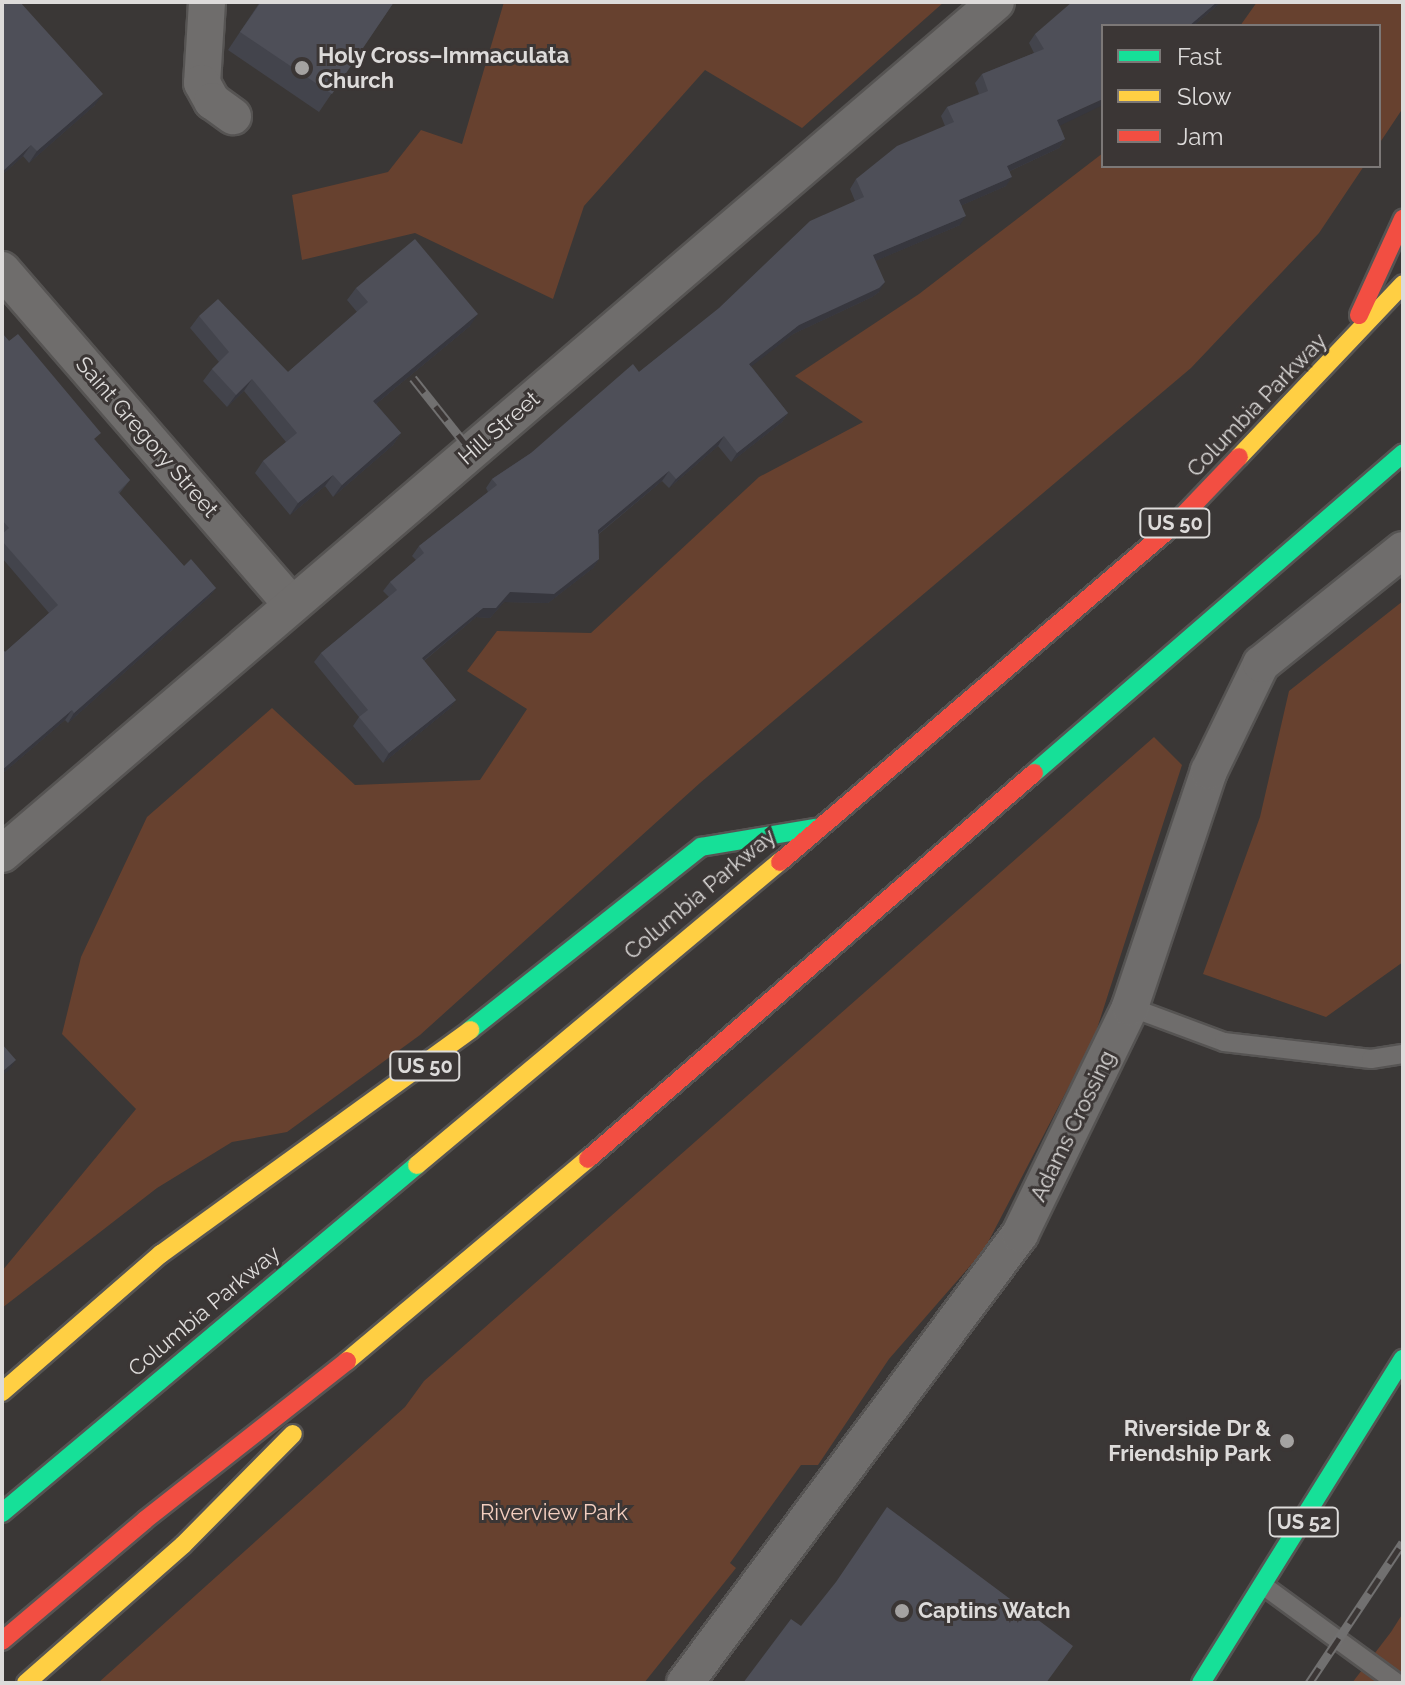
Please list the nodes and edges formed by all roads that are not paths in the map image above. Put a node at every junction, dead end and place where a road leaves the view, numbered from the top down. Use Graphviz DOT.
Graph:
graph roads {
  1 [pos="207,2"];
  2 [pos="996,2"];
  3 [pos="233,116"];
  4 [pos="1403,219"];
  5 [pos="2,270"];
  6 [pos="1403,284"];
  7 [pos="1340,354"];
  8 [pos="1403,435"];
  9 [pos="1403,453"];
  10 [pos="1372,479"];
  11 [pos="1403,550"];
  12 [pos="292,605"];
  13 [pos="817,827"];
  14 [pos="2,854"];
  15 [pos="1130,1007"];
  16 [pos="1403,1054"];
  17 [pos="428,1298"];
  18 [pos="1403,1359"];
  19 [pos="2,1392"];
  20 [pos="2,1513"];
  21 [pos="1264,1586"];
  22 [pos="2,1641"];
  23 [pos="26,1683"];
  24 [pos="685,1683"];
  25 [pos="1201,1683"];
  26 [pos="1397,1683"];
  1 -- 3 [label="street"];
  2 -- 12 [label="street, Hill Street"];
  4 -- 7 [label="main road"];
  5 -- 12 [label="street, Saint Gregory Street"];
  6 -- 7 [label="main road, Columbia Parkway / US 50"];
  7 -- 13 [label="main road, Columbia Parkway / US 50"];
  8 -- 10 [label="main road"];
  9 -- 10 [label="main road"];
  10 -- 17 [label="main road"];
  11 -- 15 [label="street, Adams Crossing"];
  12 -- 14 [label="street, Hill Street"];
  13 -- 19 [label="main road, US 50"];
  13 -- 20 [label="main road, Columbia Parkway"];
  15 -- 16 [label="lane"];
  15 -- 24 [label="street, Adams Crossing"];
  17 -- 22 [label="main road"];
  17 -- 23 [label="main road"];
  18 -- 21 [label="main road, US 52"];
  21 -- 25 [label="main road, US 52"];
  21 -- 26 [label="lane"];
}
